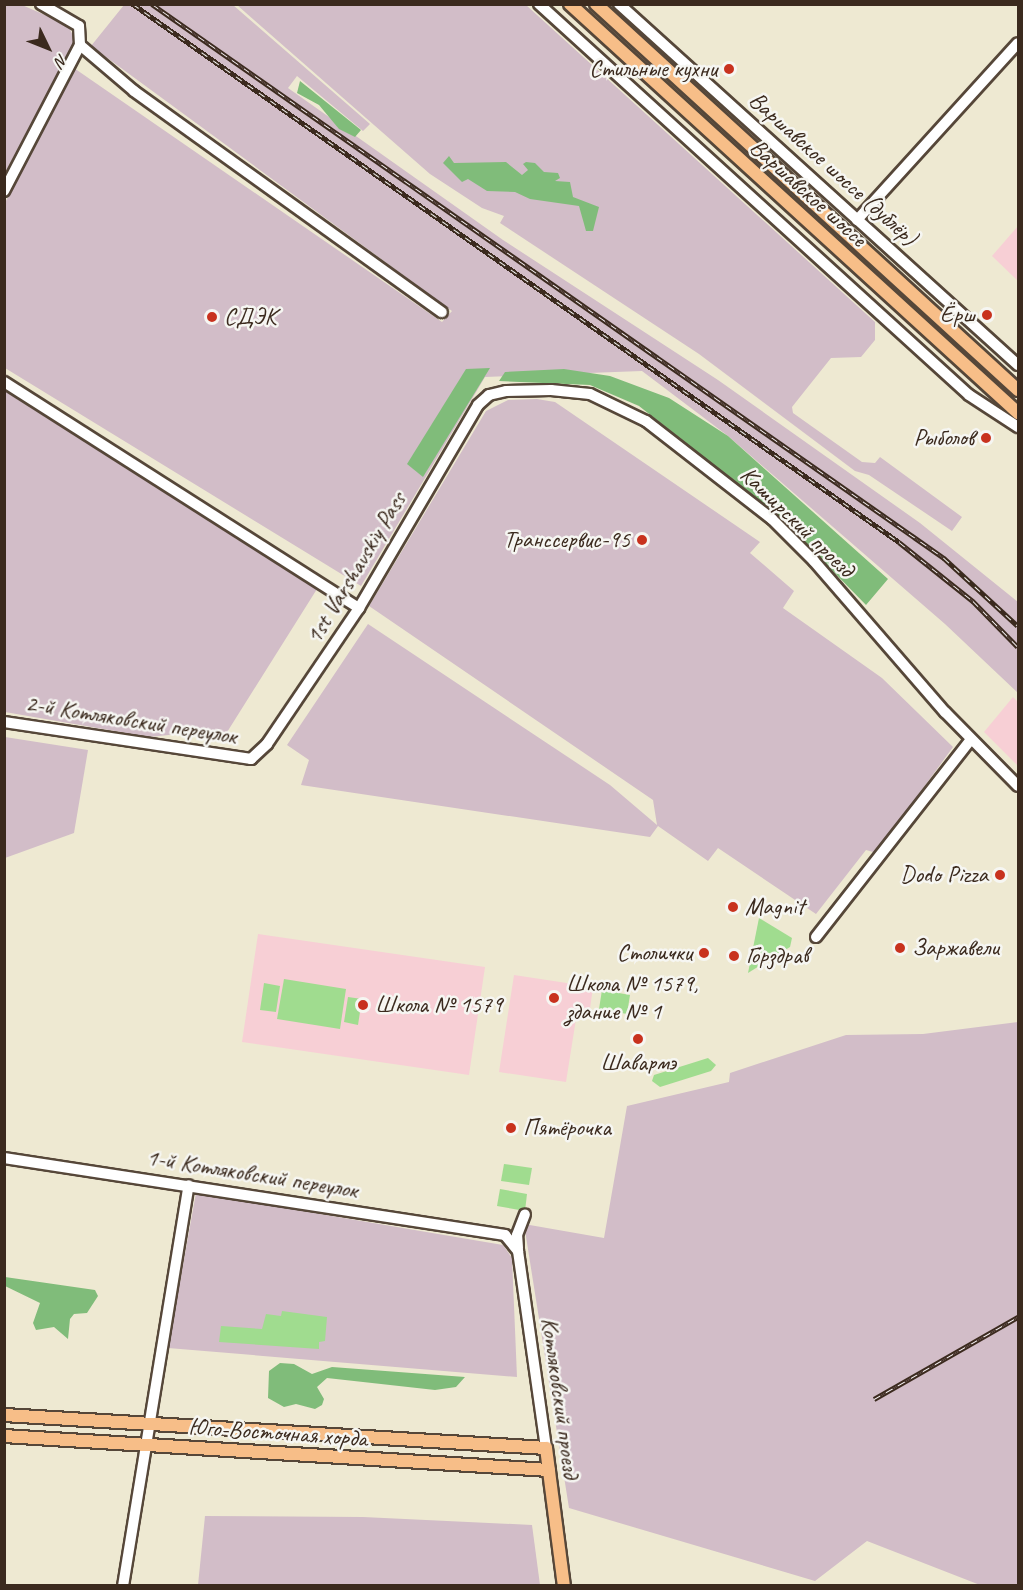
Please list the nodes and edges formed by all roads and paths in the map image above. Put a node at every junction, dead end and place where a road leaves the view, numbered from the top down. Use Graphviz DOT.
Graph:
graph roads {
  1 [pos="41,4"];
  2 [pos="539,4"];
  3 [pos="570,4"];
  4 [pos="596,4"];
  5 [pos="619,4"];
  6 [pos="1018,43"];
  7 [pos="80,45"];
  8 [pos="4,191"];
  9 [pos="857,220"];
  10 [pos="442,312"];
  11 [pos="1018,365"];
  12 [pos="4,382"];
  13 [pos="1018,390"];
  14 [pos="489,395"];
  15 [pos="1018,413"];
  16 [pos="1018,427"];
  17 [pos="359,608"];
  18 [pos="4,722"];
  19 [pos="971,739"];
  20 [pos="251,759"];
  21 [pos="1018,786"];
  22 [pos="816,937"];
  23 [pos="4,1158"];
  24 [pos="189,1185"];
  25 [pos="525,1214"];
  26 [pos="519,1228"];
  27 [pos="505,1235"];
  28 [pos="518,1251"];
  29 [pos="4,1415"];
  30 [pos="148,1425"];
  31 [pos="4,1436"];
  32 [pos="145,1446"];
  33 [pos="546,1448"];
  34 [pos="549,1470"];
  35 [pos="123,1586"];
  36 [pos="564,1586"];
  1 -- 7 [label="street"];
  2 -- 16 [label="street"];
  3 -- 15 [label="main road, Варшавское шоссе"];
  4 -- 13 [label="main road, Варшавское шоссе"];
  5 -- 9 [label="street, Варшавское шоссе (дублёр)"];
  6 -- 9 [label="street"];
  7 -- 8 [label="street"];
  7 -- 10 [label="street"];
  9 -- 11 [label="street, Варшавское шоссе (дублёр)"];
  12 -- 17 [label="street"];
  14 -- 17 [label="street, 1st Varshavskiy Pass"];
  14 -- 19 [label="street, Каширский проезд"];
  17 -- 20 [label="street, 1st Varshavskiy Pass"];
  18 -- 20 [label="street, 2-й Котляковский переулок"];
  19 -- 21 [label="street, Каширский проезд"];
  19 -- 22 [label="street"];
  23 -- 24 [label="street, 1-й Котляковский переулок"];
  24 -- 27 [label="street, 1-й Котляковский переулок"];
  24 -- 30 [label="street"];
  25 -- 26 [label="street"];
  26 -- 27 [label="street"];
  26 -- 28 [label="street, Котляковский проезд"];
  27 -- 28 [label="street"];
  28 -- 33 [label="street, Котляковский проезд"];
  29 -- 30 [label="main road, Юго-Восточная хорда"];
  30 -- 32 [label="street"];
  30 -- 33 [label="main road, Юго-Восточная хорда"];
  31 -- 32 [label="main road, Юго-Восточная хорда"];
  32 -- 34 [label="main road, Юго-Восточная хорда"];
  32 -- 35 [label="street"];
  33 -- 34 [label="main road, Котляковский проезд"];
  34 -- 36 [label="main road, Котляковский проезд"];
}
